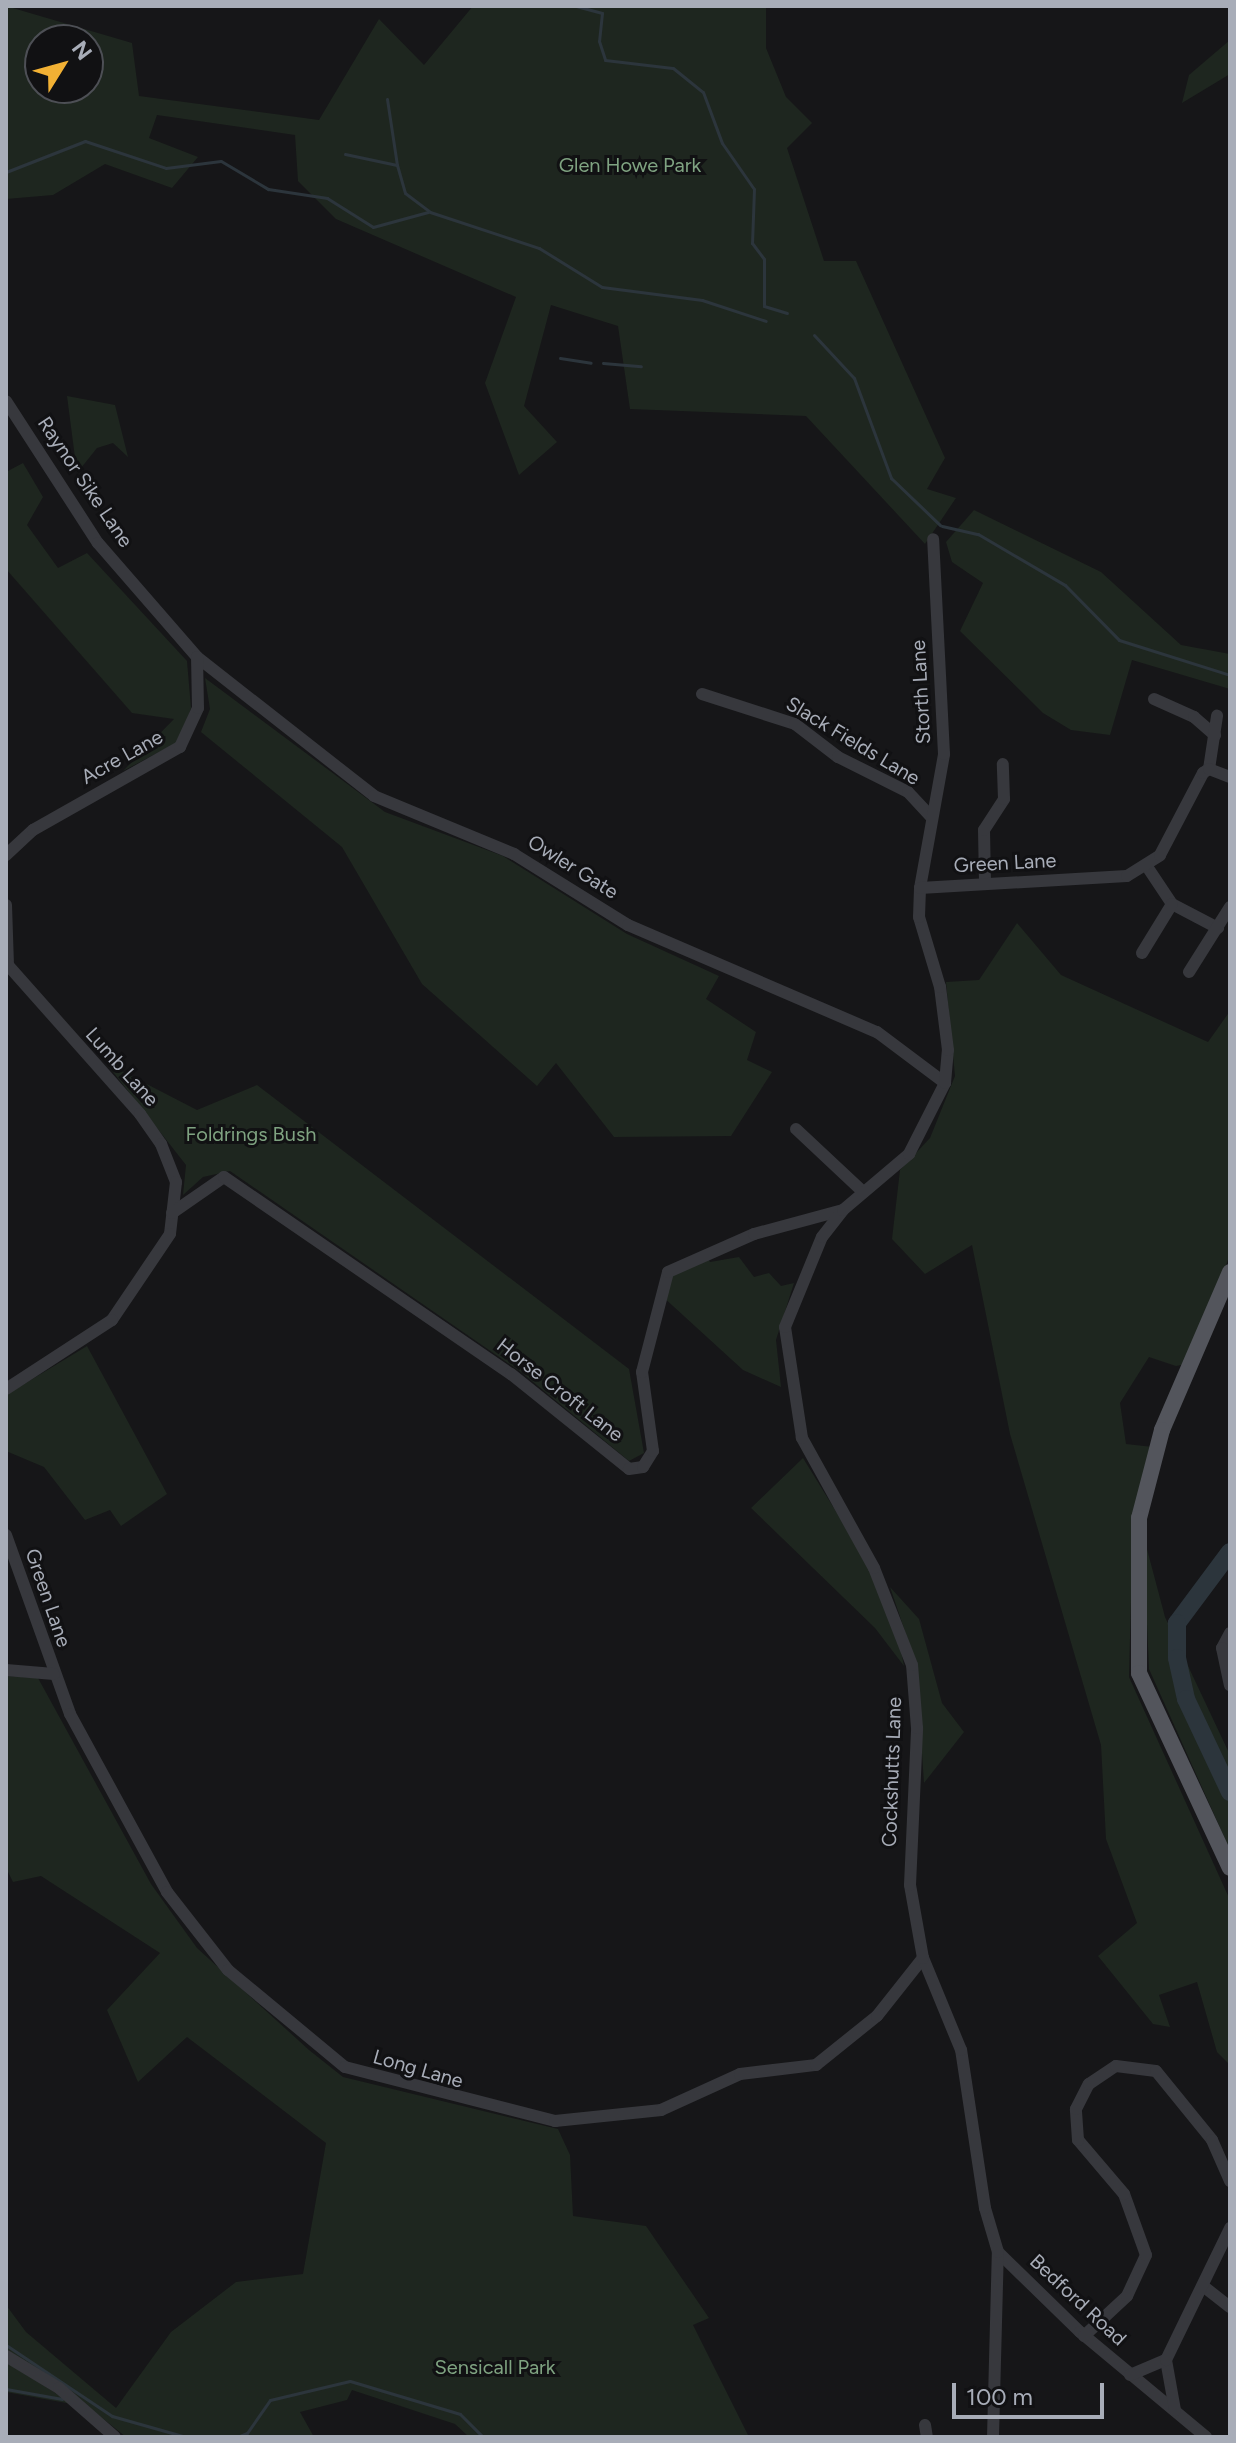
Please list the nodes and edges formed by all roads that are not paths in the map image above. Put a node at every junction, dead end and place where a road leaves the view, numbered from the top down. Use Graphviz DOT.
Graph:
graph roads {
  1 [pos="6,401"];
  2 [pos="933,539"];
  3 [pos="197,657"];
  4 [pos="702,694"];
  5 [pos="1154,699"];
  6 [pos="1217,716"];
  7 [pos="1215,735"];
  8 [pos="1003,764"];
  9 [pos="1209,769"];
  10 [pos="1230,777"];
  11 [pos="932,818"];
  12 [pos="6,855"];
  13 [pos="1148,868"];
  14 [pos="985,882"];
  15 [pos="920,888"];
  16 [pos="1172,904"];
  17 [pos="6,905"];
  18 [pos="1230,907"];
  19 [pos="1218,928"];
  20 [pos="1142,953"];
  21 [pos="7,964"];
  22 [pos="1189,972"];
  23 [pos="945,1083"];
  24 [pos="796,1129"];
  25 [pos="863,1192"];
  26 [pos="843,1210"];
  27 [pos="172,1213"];
  28 [pos="1230,1272"];
  29 [pos="6,1389"];
  30 [pos="6,1535"];
  31 [pos="1230,1633"];
  32 [pos="6,1670"];
  33 [pos="54,1674"];
  34 [pos="1230,1685"];
  35 [pos="1230,1868"];
  36 [pos="923,1958"];
  37 [pos="1230,2181"];
  38 [pos="1230,2228"];
  39 [pos="998,2252"];
  40 [pos="1203,2286"];
  41 [pos="1230,2307"];
  42 [pos="1084,2336"];
  43 [pos="6,2356"];
  44 [pos="1166,2360"];
  45 [pos="1130,2375"];
  46 [pos="1175,2410"];
  47 [pos="115,2437"];
  48 [pos="993,2437"];
  49 [pos="1206,2437"];
  1 -- 3 [label="street, Raynor Sike Lane"];
  2 -- 11 [label="street, Storth Lane"];
  3 -- 12 [label="street, Acre Lane"];
  3 -- 23 [label="street, Owler Gate"];
  4 -- 11 [label="street, Slack Fields Lane"];
  5 -- 7 [label="street"];
  6 -- 7 [label="street"];
  7 -- 9 [label="street"];
  8 -- 14 [label="street"];
  9 -- 10 [label="street"];
  9 -- 13 [label="street"];
  11 -- 15 [label="street, Storth Lane"];
  13 -- 14 [label="street, Green Lane"];
  13 -- 16 [label="street"];
  14 -- 15 [label="street, Green Lane"];
  15 -- 23 [label="street"];
  16 -- 19 [label="street"];
  16 -- 20 [label="street"];
  17 -- 21 [label="street"];
  18 -- 19 [label="street"];
  19 -- 22 [label="street"];
  21 -- 27 [label="street, Lumb Lane"];
  23 -- 25 [label="street, Cockshutts Lane"];
  24 -- 25 [label="street"];
  25 -- 26 [label="street, Cockshutts Lane"];
  26 -- 27 [label="street, Horse Croft Lane"];
  26 -- 36 [label="street, Cockshutts Lane"];
  27 -- 29 [label="street"];
  28 -- 35 [label="main road"];
  30 -- 33 [label="street, Green Lane"];
  31 -- 34 [label="street"];
  32 -- 33 [label="street"];
  33 -- 36 [label="street, Long Lane"];
  36 -- 39 [label="street, Cockshutts Lane"];
  37 -- 42 [label="street"];
  38 -- 40 [label="street"];
  39 -- 42 [label="street, Bedford Road"];
  39 -- 48 [label="street, Cockshutts Lane"];
  40 -- 41 [label="street"];
  40 -- 44 [label="street"];
  42 -- 45 [label="street, Bedford Road"];
  43 -- 47 [label="street"];
  44 -- 45 [label="street"];
  44 -- 46 [label="street"];
  45 -- 46 [label="street, Bedford Road"];
  46 -- 49 [label="street, Bedford Road"];
}
